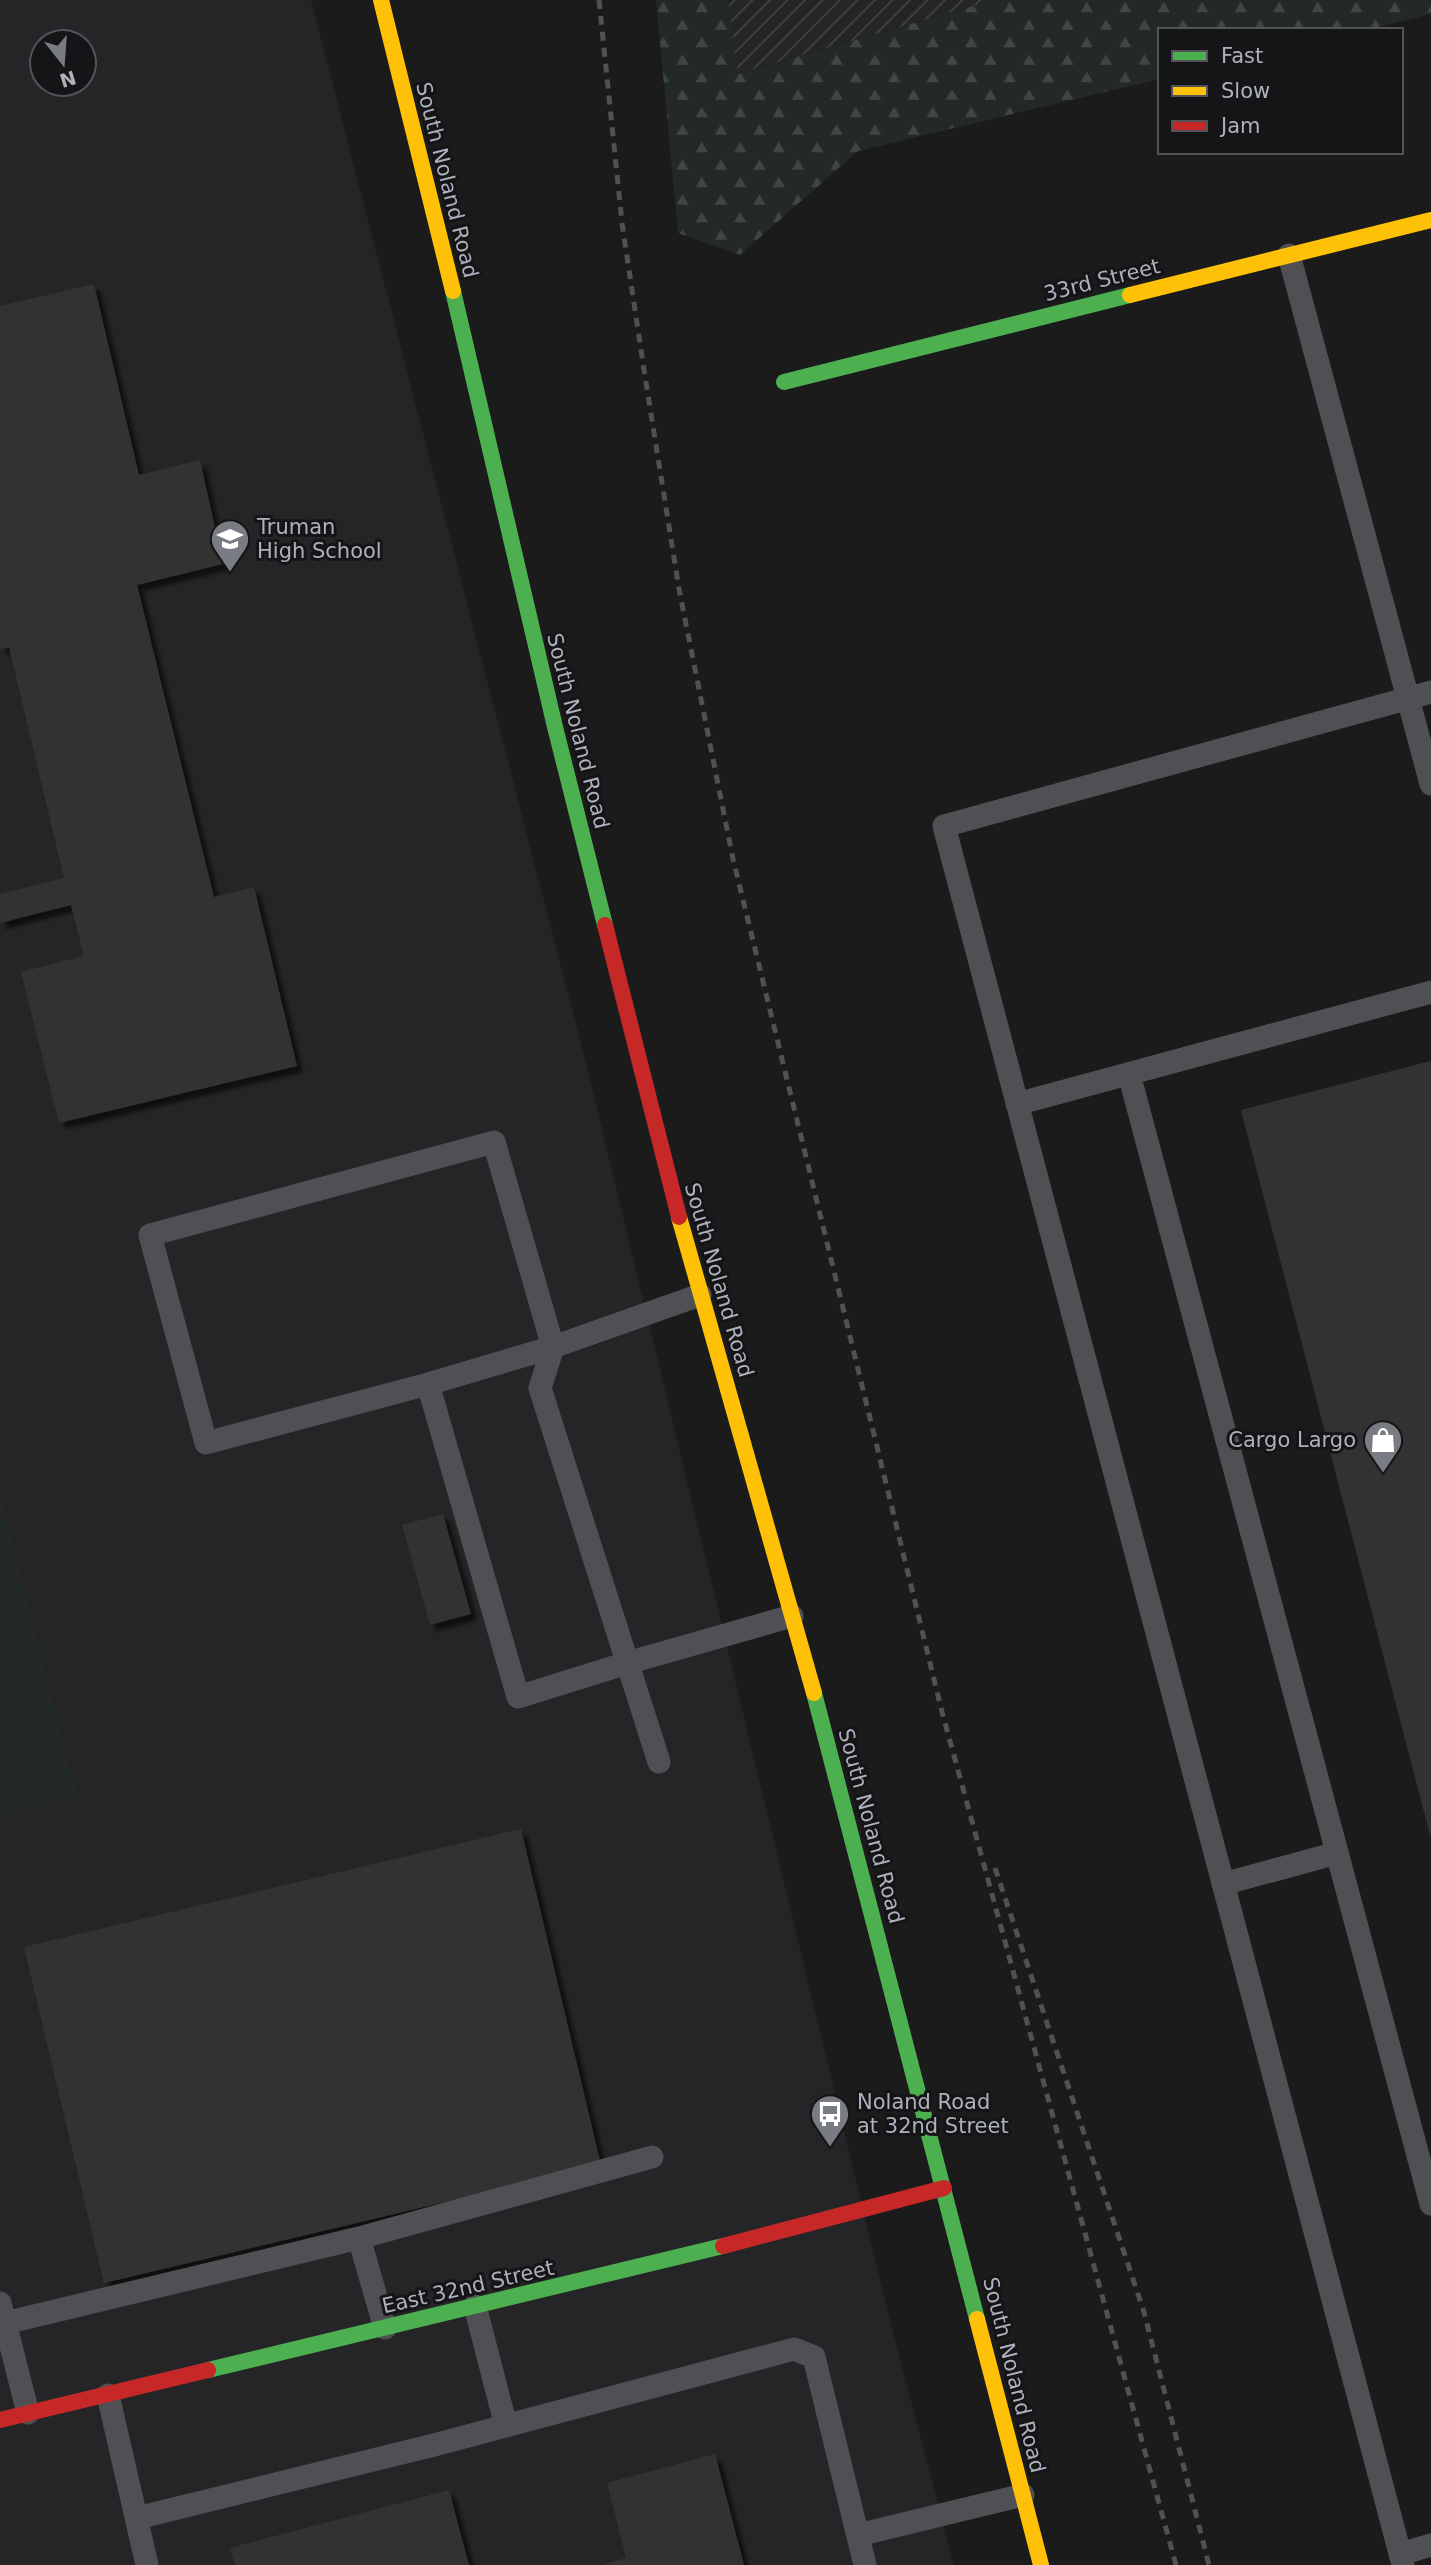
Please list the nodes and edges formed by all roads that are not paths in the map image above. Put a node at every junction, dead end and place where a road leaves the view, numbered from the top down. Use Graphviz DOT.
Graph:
graph roads {
  1 [pos="381,0"];
  2 [pos="1431,220"];
  3 [pos="1289,255"];
  4 [pos="784,382"];
  5 [pos="1431,692"];
  6 [pos="1408,698"];
  7 [pos="1431,784"];
  8 [pos="1431,992"];
  9 [pos="1129,1074"];
  10 [pos="1017,1104"];
  11 [pos="700,1295"];
  12 [pos="553,1347"];
  13 [pos="428,1384"];
  14 [pos="792,1616"];
  15 [pos="627,1663"];
  16 [pos="659,1762"];
  17 [pos="1337,1853"];
  18 [pos="1223,1884"];
  19 [pos="652,2157"];
  20 [pos="944,2188"];
  21 [pos="1431,2204"];
  22 [pos="359,2238"];
  23 [pos="475,2306"];
  24 [pos="3,2313"];
  25 [pos="385,2328"];
  26 [pos="108,2395"];
  27 [pos="28,2413"];
  28 [pos="0,2420"];
  29 [pos="506,2426"];
  30 [pos="1023,2495"];
  31 [pos="137,2518"];
  32 [pos="858,2535"];
  33 [pos="1431,2545"];
  34 [pos="1401,2559"];
  35 [pos="147,2565"];
  36 [pos="865,2565"];
  37 [pos="1041,2565"];
  1 -- 11 [label="main road, South Noland Road"];
  2 -- 3 [label="main road, 33rd Street"];
  3 -- 4 [label="main road, 33rd Street"];
  3 -- 6 [label="lane"];
  5 -- 6 [label="lane"];
  6 -- 7 [label="lane"];
  6 -- 10 [label="lane"];
  8 -- 9 [label="lane"];
  9 -- 10 [label="lane"];
  9 -- 17 [label="lane"];
  10 -- 18 [label="lane"];
  11 -- 12 [label="lane"];
  11 -- 14 [label="main road, South Noland Road"];
  12 -- 13 [label="lane"];
  12 -- 13 [label="lane"];
  12 -- 15 [label="lane"];
  13 -- 15 [label="lane"];
  14 -- 15 [label="lane"];
  14 -- 20 [label="main road, South Noland Road"];
  15 -- 16 [label="lane"];
  17 -- 18 [label="lane"];
  17 -- 21 [label="lane"];
  18 -- 34 [label="lane"];
  19 -- 22 [label="lane"];
  20 -- 23 [label="main road, East 32nd Street"];
  20 -- 30 [label="main road, South Noland Road"];
  22 -- 24 [label="lane"];
  22 -- 25 [label="lane"];
  23 -- 25 [label="main road, East 32nd Street"];
  23 -- 29 [label="lane"];
  24 -- 27 [label="lane"];
  25 -- 26 [label="main road, East 32nd Street"];
  26 -- 27 [label="main road, East 32nd Street"];
  26 -- 31 [label="lane"];
  27 -- 28 [label="main road, East 32nd Street"];
  29 -- 31 [label="lane"];
  29 -- 32 [label="lane"];
  30 -- 32 [label="lane"];
  30 -- 37 [label="main road, South Noland Road"];
  31 -- 35 [label="lane"];
  32 -- 36 [label="lane"];
  33 -- 34 [label="lane"];
}
